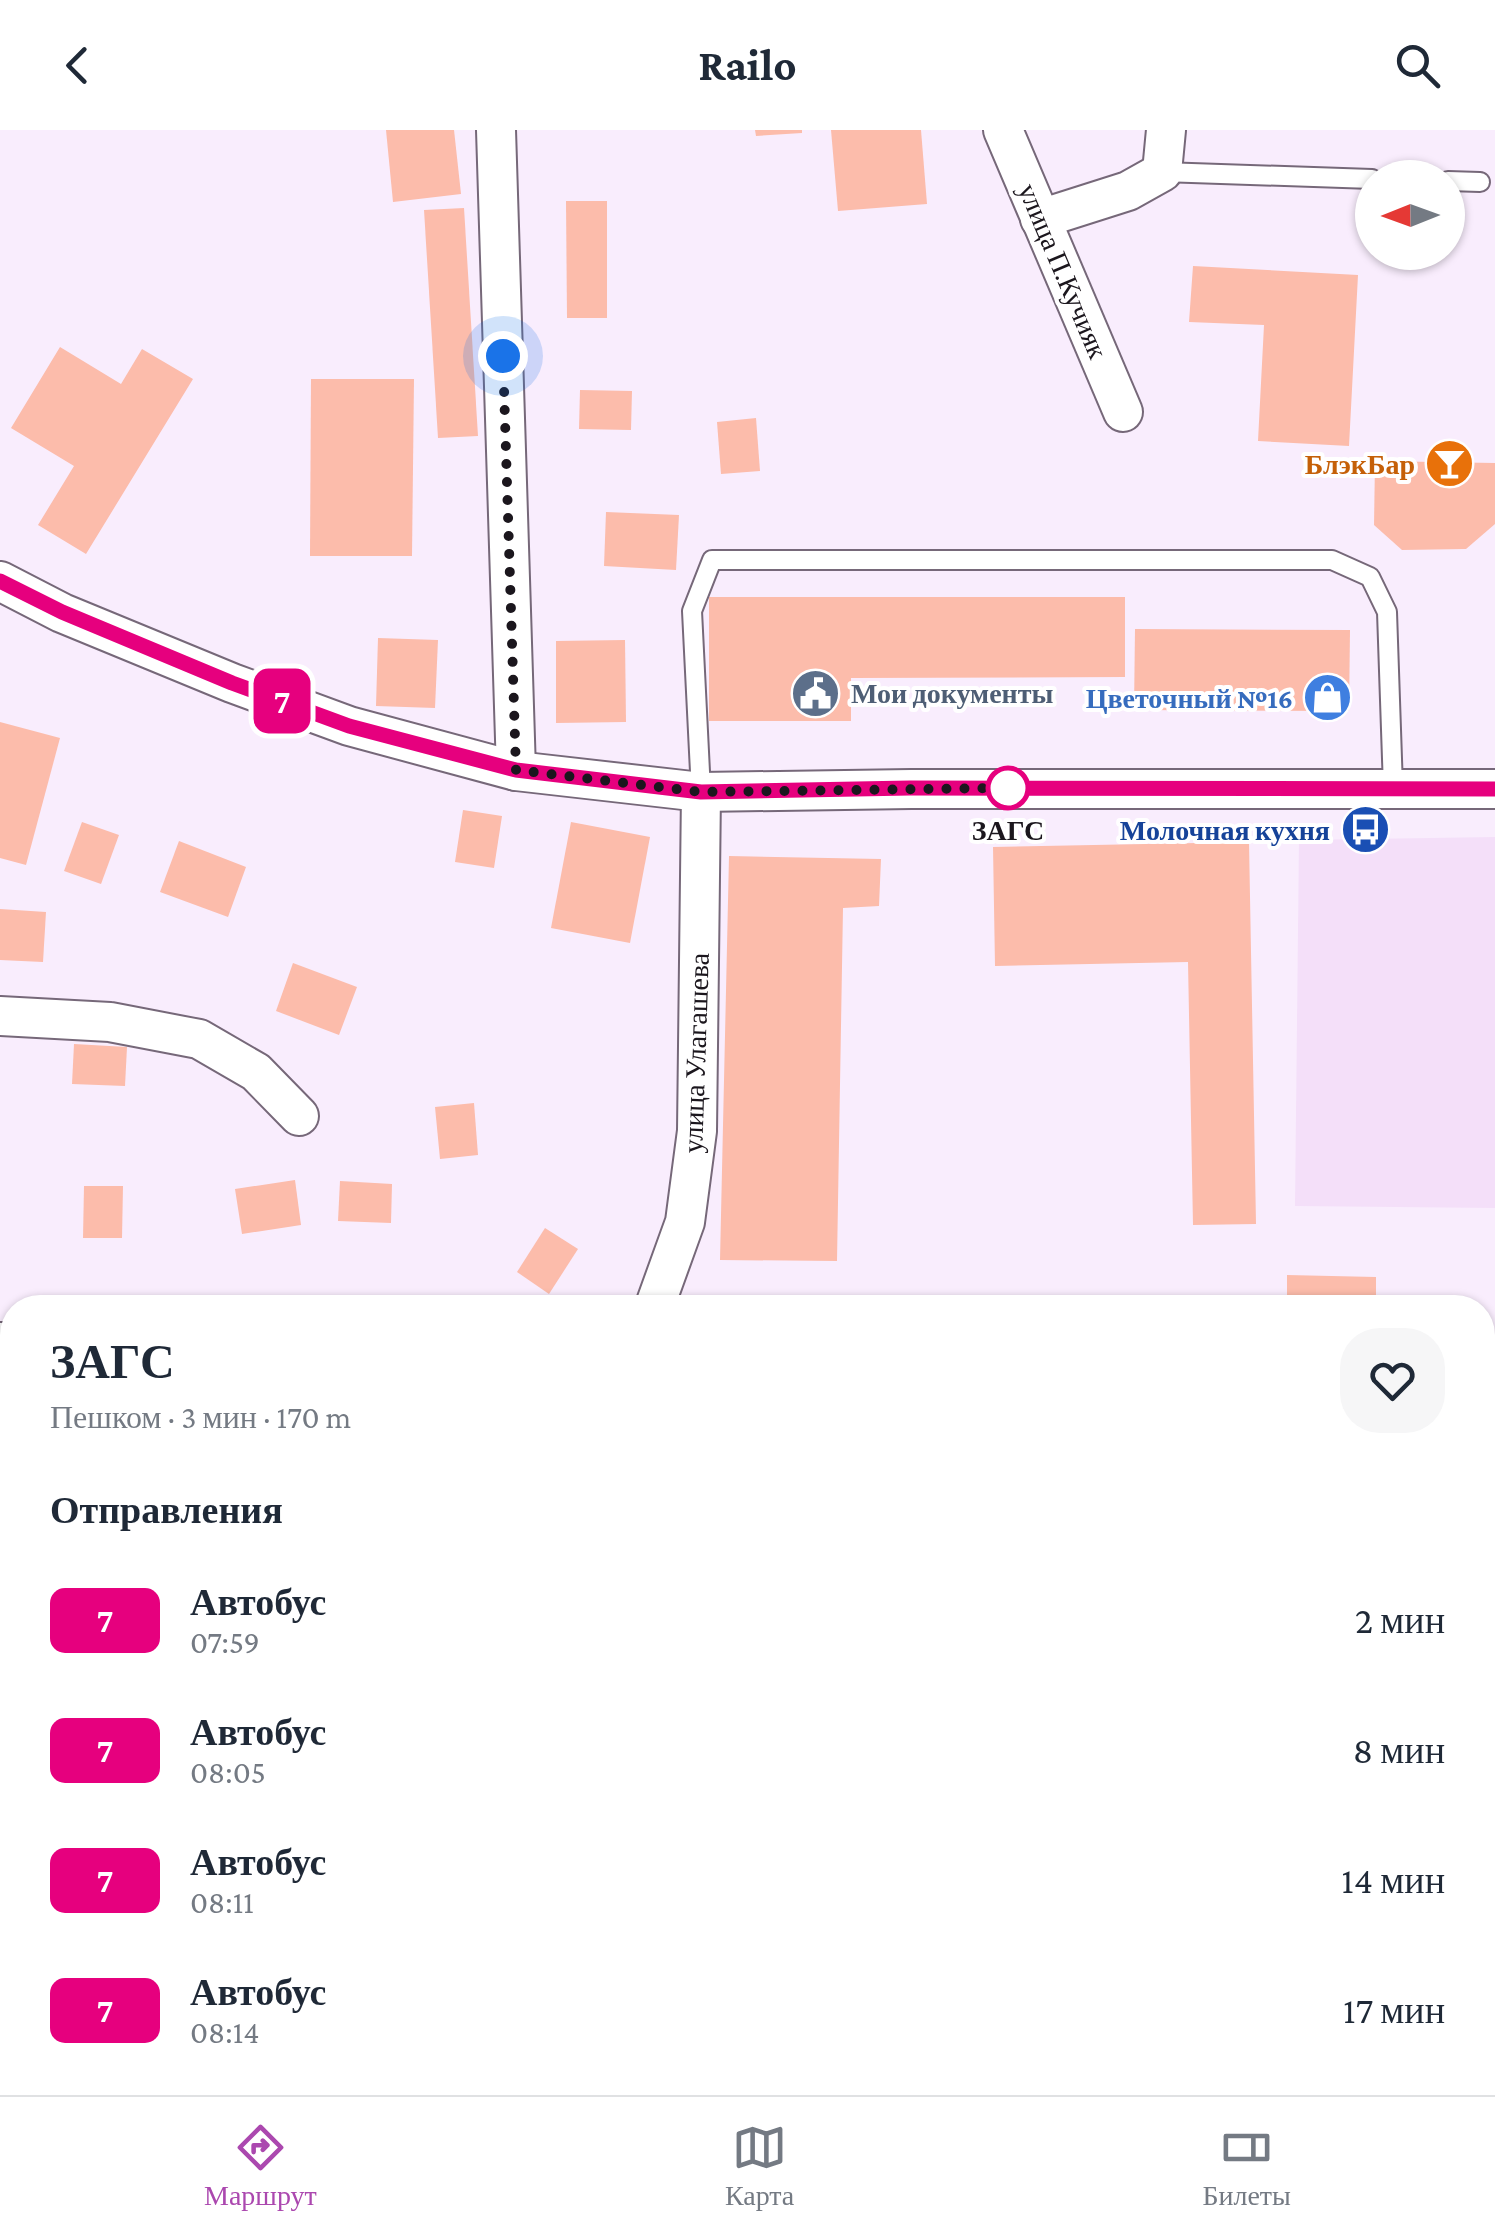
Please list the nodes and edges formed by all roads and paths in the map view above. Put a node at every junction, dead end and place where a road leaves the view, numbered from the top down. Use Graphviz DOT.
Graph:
graph roads {
  1 [pos="496,130"];
  2 [pos="1003,130"];
  3 [pos="1166,130"];
  4 [pos="1162,172"];
  5 [pos="1355,178"];
  6 [pos="1465,182"];
  7 [pos="1480,182"];
  8 [pos="1040,219"];
  9 [pos="1123,412"];
  10 [pos="0,581"];
  11 [pos="516,770"];
  12 [pos="1393,788"];
  13 [pos="1495,789"];
  14 [pos="701,792"];
  15 [pos="0,1016"];
  16 [pos="300,1116"];
  17 [pos="659,1295"];
  1 -- 11 [label="street"];
  2 -- 8 [label="street, улица П.Кучияк"];
  3 -- 4 [label="street"];
  4 -- 5 [label="lane"];
  4 -- 8 [label="street"];
  6 -- 7 [label="lane"];
  8 -- 9 [label="street, улица П.Кучияк"];
  10 -- 11 [label="street"];
  11 -- 14 [label="street"];
  12 -- 13 [label="street"];
  12 -- 14 [label="street"];
  12 -- 14 [label="lane"];
  14 -- 17 [label="street, улица Улагашева"];
  15 -- 16 [label="street"];
}
